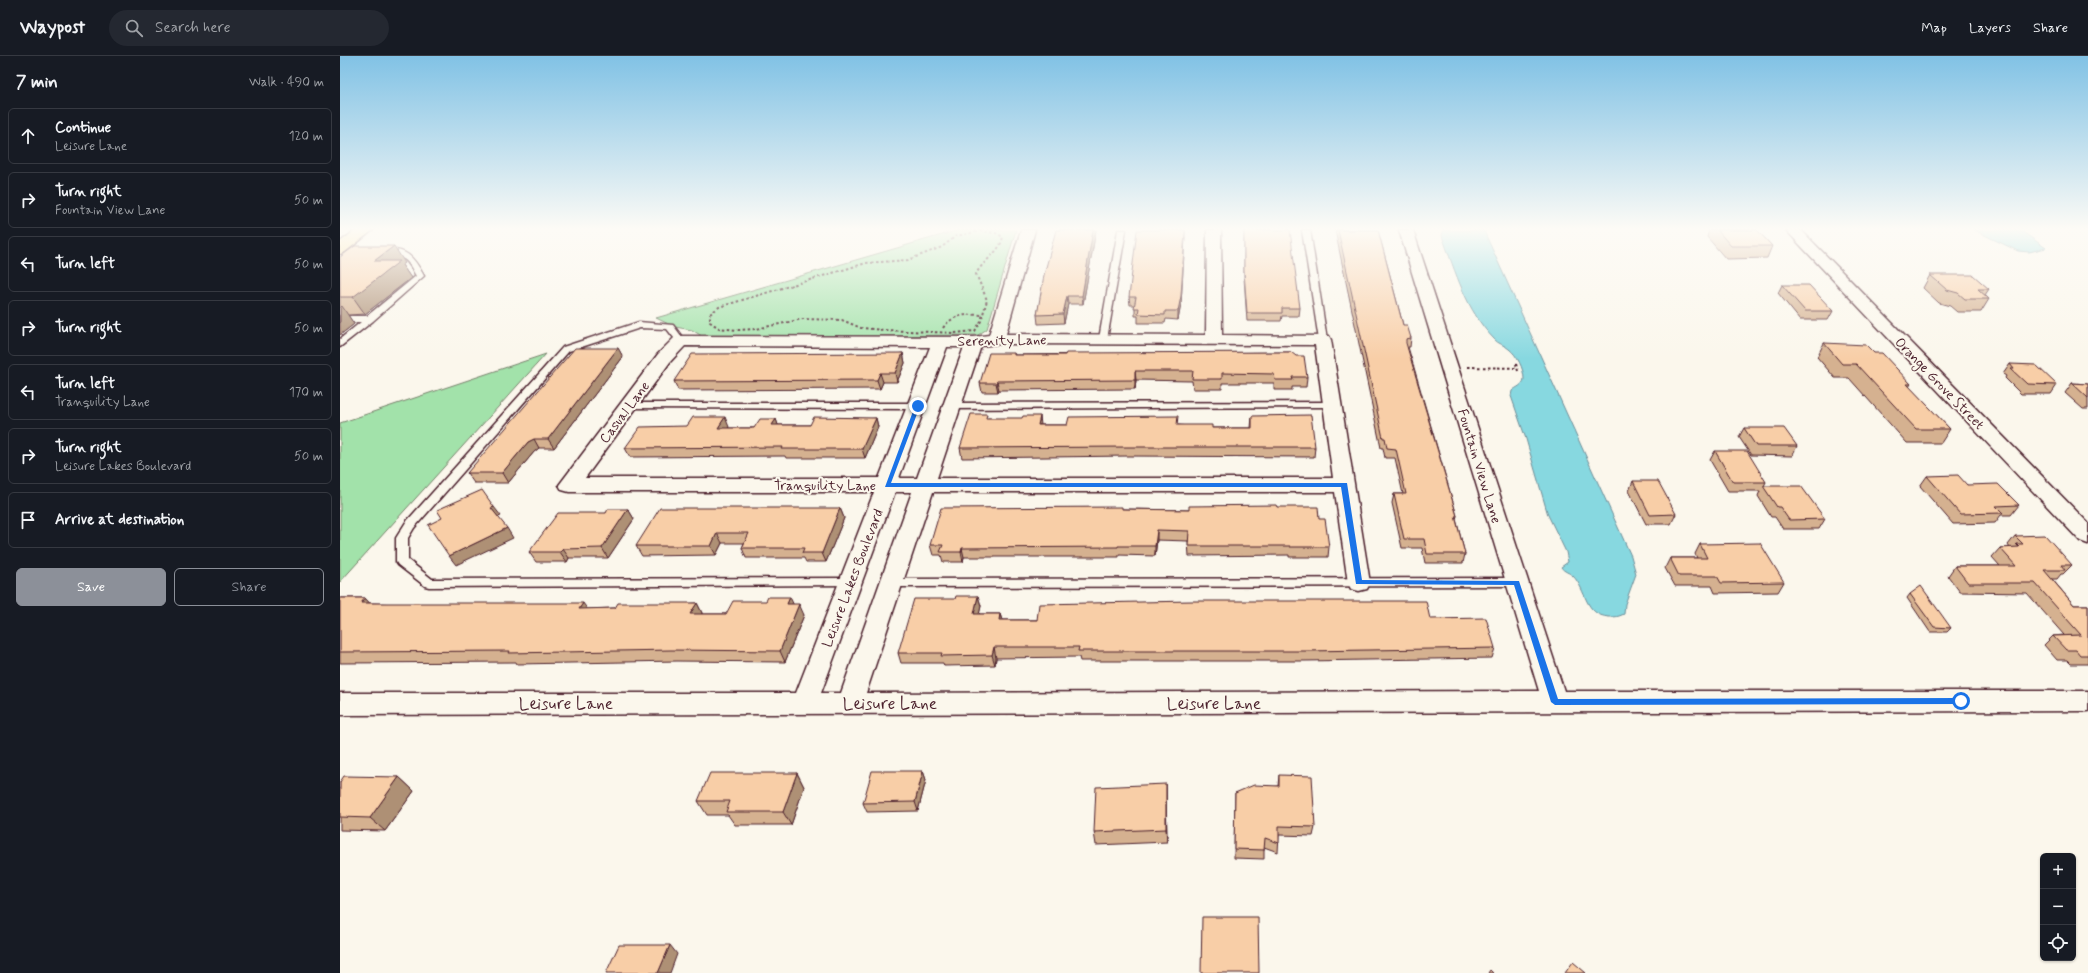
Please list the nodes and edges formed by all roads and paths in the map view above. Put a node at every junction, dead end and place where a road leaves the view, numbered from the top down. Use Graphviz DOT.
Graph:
graph roads {
  1 [pos="418,273"];
  2 [pos="833,273"];
  3 [pos="977,273"];
  4 [pos="1015,273"];
  5 [pos="1115,273"];
  6 [pos="1214,273"];
  7 [pos="1313,273"];
  8 [pos="1419,273"];
  9 [pos="1834,273"];
  10 [pos="982,315"];
  11 [pos="340,319"];
  12 [pos="370,319"];
  13 [pos="941,337"];
  14 [pos="996,339"];
  15 [pos="1103,339"];
  16 [pos="1214,340"];
  17 [pos="1323,340"];
  18 [pos="680,341"];
  19 [pos="974,342"];
  20 [pos="340,344"];
  21 [pos="1516,364"];
  22 [pos="1449,367"];
  23 [pos="1517,368"];
  24 [pos="1518,371"];
  25 [pos="1332,405"];
  26 [pos="628,406"];
  27 [pos="918,406"];
  28 [pos="950,406"];
  29 [pos="569,485"];
  30 [pos="887,485"];
  31 [pos="924,485"];
  32 [pos="1344,485"];
  33 [pos="2088,536"];
  34 [pos="851,582"];
  35 [pos="1359,582"];
  36 [pos="1516,582"];
  37 [pos="891,583"];
  38 [pos="2088,701"];
  39 [pos="1555,702"];
  40 [pos="805,703"];
  41 [pos="850,703"];
  42 [pos="340,704"];
  1 -- 12 [label="lane"];
  2 -- 13 [label="path"];
  3 -- 10 [label="path"];
  4 -- 14 [label="street"];
  5 -- 15 [label="lane"];
  6 -- 16 [label="street"];
  7 -- 17 [label="lane"];
  8 -- 22 [label="street, Fountain View Lane"];
  9 -- 33 [label="street, Orange Grove Street"];
  10 -- 13 [label="path"];
  10 -- 13 [label="path"];
  11 -- 12 [label="lane"];
  12 -- 20 [label="lane"];
  13 -- 18 [label="street, Serenity Lane"];
  13 -- 19 [label="street, Serenity Lane"];
  13 -- 27 [label="street, Leisure Lakes Boulevard"];
  14 -- 15 [label="street, Serenity Lane"];
  14 -- 19 [label="street, Serenity Lane"];
  15 -- 16 [label="street, Serenity Lane"];
  16 -- 17 [label="street, Serenity Lane"];
  17 -- 25 [label="street"];
  18 -- 26 [label="street, Casual Lane"];
  18 -- 34 [label="lane"];
  19 -- 28 [label="street"];
  21 -- 23 [label="path"];
  22 -- 23 [label="path"];
  22 -- 36 [label="street, Fountain View Lane"];
  23 -- 24 [label="path"];
  25 -- 28 [label="lane"];
  25 -- 32 [label="street"];
  26 -- 27 [label="lane"];
  26 -- 29 [label="street, Casual Lane"];
  27 -- 30 [label="street, Leisure Lakes Boulevard"];
  28 -- 31 [label="street"];
  29 -- 30 [label="street, Tranquility Lane"];
  30 -- 31 [label="street, Tranquility Lane"];
  30 -- 34 [label="street, Leisure Lakes Boulevard"];
  31 -- 32 [label="street, Tranquility Lane"];
  31 -- 37 [label="street"];
  32 -- 35 [label="street"];
  34 -- 40 [label="street, Leisure Lakes Boulevard"];
  35 -- 36 [label="lane"];
  35 -- 37 [label="lane"];
  36 -- 39 [label="street, Fountain View Lane"];
  37 -- 41 [label="street"];
  38 -- 39 [label="street, Leisure Lane"];
  39 -- 41 [label="street, Leisure Lane"];
  40 -- 41 [label="street, Leisure Lane"];
  40 -- 42 [label="street, Leisure Lane"];
}
